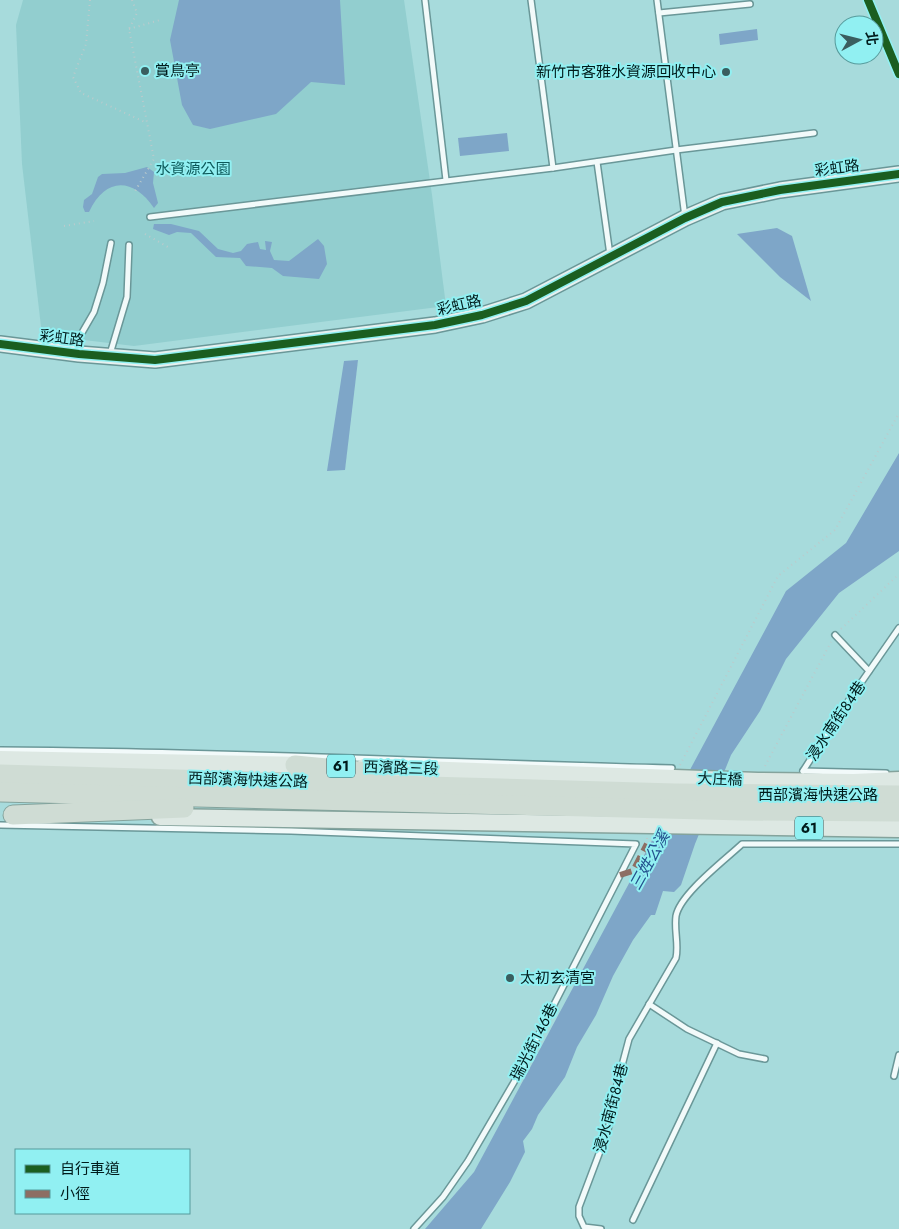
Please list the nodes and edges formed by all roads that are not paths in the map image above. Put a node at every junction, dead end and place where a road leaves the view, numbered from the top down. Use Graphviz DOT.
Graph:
graph roads {
  1 [pos="425,0"];
  2 [pos="531,0"];
  3 [pos="657,0"];
  4 [pos="750,4"];
  5 [pos="659,13"];
  6 [pos="814,133"];
  7 [pos="676,150"];
  8 [pos="597,162"];
  9 [pos="553,168"];
  10 [pos="899,174"];
  11 [pos="446,180"];
  12 [pos="150,217"];
  13 [pos="685,218"];
  14 [pos="111,243"];
  15 [pos="129,245"];
  16 [pos="610,256"];
  17 [pos="0,344"];
  18 [pos="70,353"];
  19 [pos="109,357"];
  20 [pos="899,628"];
  21 [pos="835,635"];
  22 [pos="870,671"];
  23 [pos="0,750"];
  24 [pos="0,759"];
  25 [pos="295,765"];
  26 [pos="0,774"];
  27 [pos="895,776"];
  28 [pos="674,787"];
  29 [pos="557,789"];
  30 [pos="0,792"];
  31 [pos="899,795"];
  32 [pos="361,801"];
  33 [pos="734,802"];
  34 [pos="899,812"];
  35 [pos="4,818"];
  36 [pos="899,829"];
  37 [pos="899,844"];
  38 [pos="649,1004"];
  39 [pos="717,1043"];
  40 [pos="899,1055"];
  41 [pos="766,1059"];
  42 [pos="894,1076"];
  43 [pos="633,1220"];
  44 [pos="414,1229"];
  45 [pos="600,1229"];
  1 -- 11 [label="lane"];
  2 -- 9 [label="lane"];
  3 -- 5 [label="lane"];
  4 -- 5 [label="lane"];
  5 -- 7 [label="lane"];
  6 -- 7 [label="lane"];
  7 -- 8 [label="lane"];
  7 -- 13 [label="lane"];
  8 -- 9 [label="lane"];
  8 -- 16 [label="lane"];
  9 -- 11 [label="lane"];
  10 -- 13 [label="street, 彩虹路"];
  11 -- 12 [label="lane"];
  13 -- 16 [label="street, 彩虹路"];
  14 -- 18 [label="lane"];
  15 -- 19 [label="lane"];
  16 -- 19 [label="street, 彩虹路"];
  17 -- 18 [label="street, 彩虹路"];
  18 -- 19 [label="street, 彩虹路"];
  20 -- 22 [label="lane, 浸水南街84巷"];
  21 -- 22 [label="lane, 浸水南街84巷"];
  22 -- 27 [label="lane, 浸水南街84巷"];
  23 -- 28 [label="lane, 西濱路三段"];
  24 -- 25 [label="main road, 西濱路三段 / 61"];
  25 -- 28 [label="main road, 西濱路三段 / 61"];
  25 -- 29 [label="highway"];
  26 -- 29 [label="highway, 西部濱海快速公路 / 61"];
  27 -- 28 [label="main road, 大庄橋 / 61"];
  28 -- 29 [label="highway, 西部濱海快速公路 / 61"];
  28 -- 32 [label="highway, 西部濱海快速公路 / 61"];
  28 -- 33 [label="highway, 大庄橋 / 61"];
  30 -- 32 [label="highway, 西部濱海快速公路 / 61"];
  31 -- 33 [label="highway, 西部濱海快速公路 / 61"];
  32 -- 35 [label="highway"];
  33 -- 34 [label="highway, 西部濱海快速公路 / 61"];
  35 -- 36 [label="main road, 61"];
  35 -- 44 [label="lane, 瑞光街146巷"];
  37 -- 38 [label="lane, 浸水南街84巷"];
  38 -- 39 [label="lane"];
  38 -- 45 [label="lane, 浸水南街84巷"];
  39 -- 41 [label="lane"];
  39 -- 43 [label="lane"];
  40 -- 42 [label="lane"];
}
